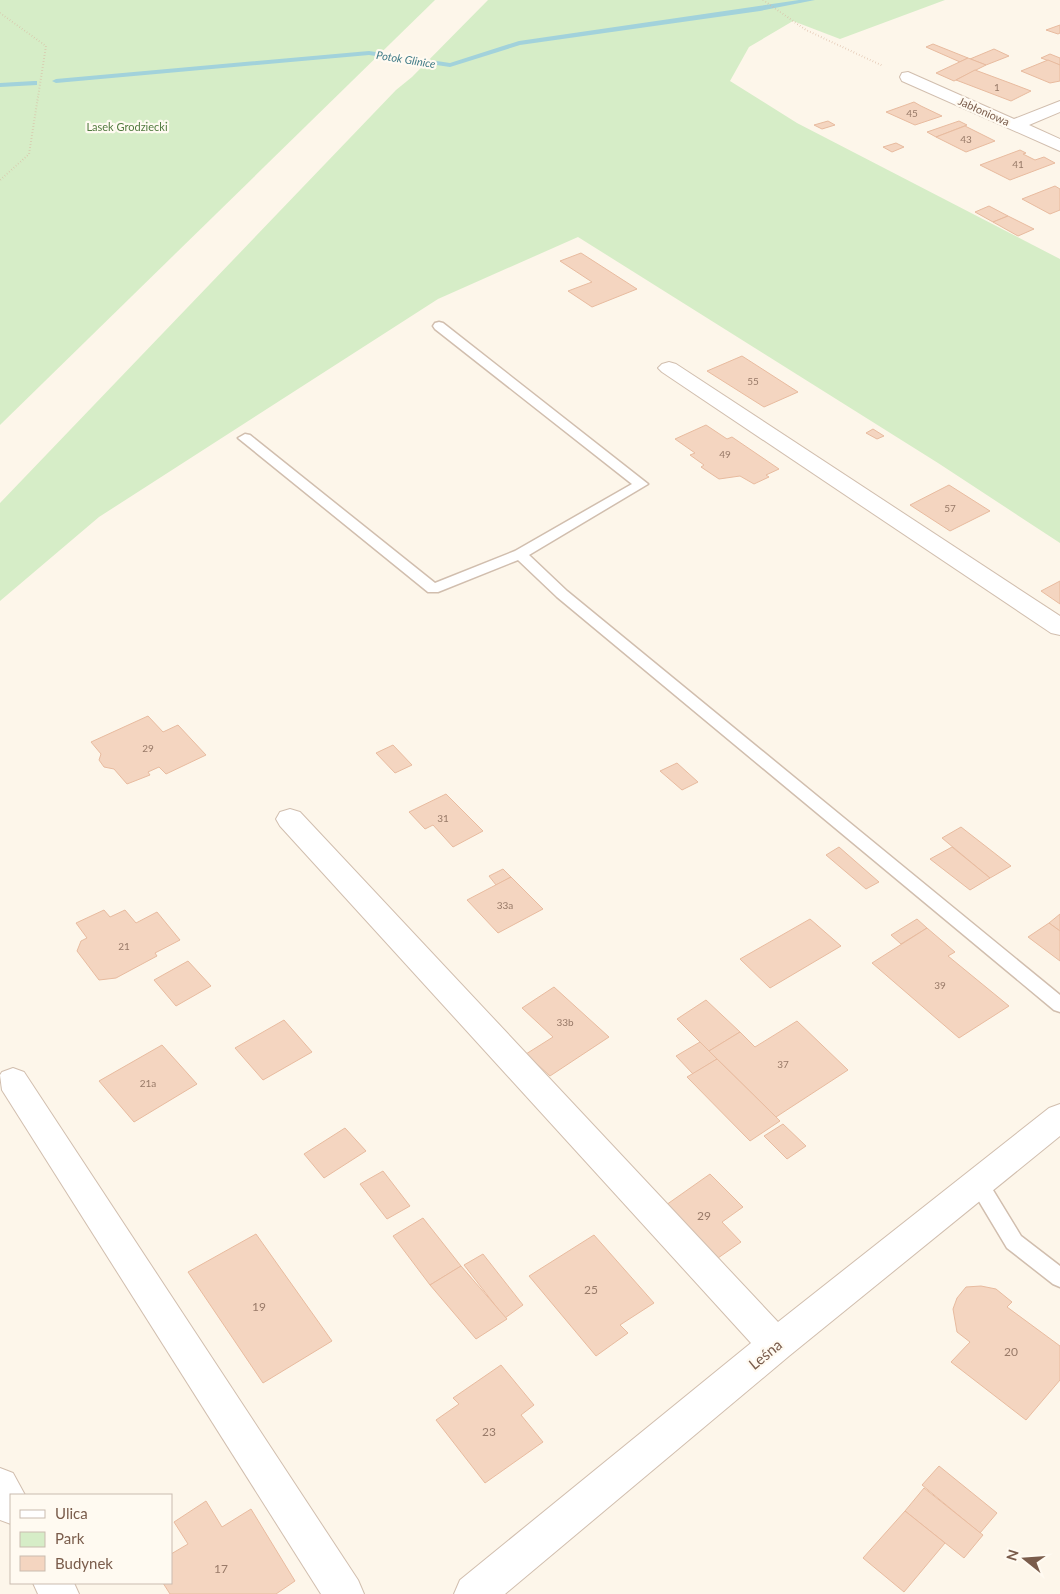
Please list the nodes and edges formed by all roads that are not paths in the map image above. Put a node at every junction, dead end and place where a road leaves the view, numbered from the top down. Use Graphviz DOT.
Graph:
graph roads {
  1 [pos="908,77"];
  2 [pos="1060,106"];
  3 [pos="1014,125"];
  4 [pos="1060,146"];
  5 [pos="438,326"];
  6 [pos="669,368"];
  7 [pos="245,438"];
  8 [pos="520,554"];
  9 [pos="1060,627"];
  10 [pos="290,819"];
  11 [pos="1060,1005"];
  12 [pos="14,1081"];
  13 [pos="1060,1118"];
  14 [pos="978,1183"];
  15 [pos="1060,1278"];
  16 [pos="776,1345"];
  17 [pos="0,1486"];
  18 [pos="10,1504"];
  19 [pos="344,1594"];
  20 [pos="474,1594"];
  1 -- 3 [label="street, Jabłoniowa"];
  2 -- 3 [label="street"];
  3 -- 4 [label="street, Jabłoniowa"];
  5 -- 8 [label="lane"];
  6 -- 9 [label="street"];
  7 -- 8 [label="lane"];
  8 -- 11 [label="lane"];
  10 -- 16 [label="street"];
  12 -- 19 [label="street"];
  13 -- 14 [label="street, Leśna"];
  14 -- 15 [label="lane"];
  14 -- 16 [label="street, Leśna"];
  16 -- 20 [label="street, Leśna"];
  17 -- 18 [label="street"];
}
